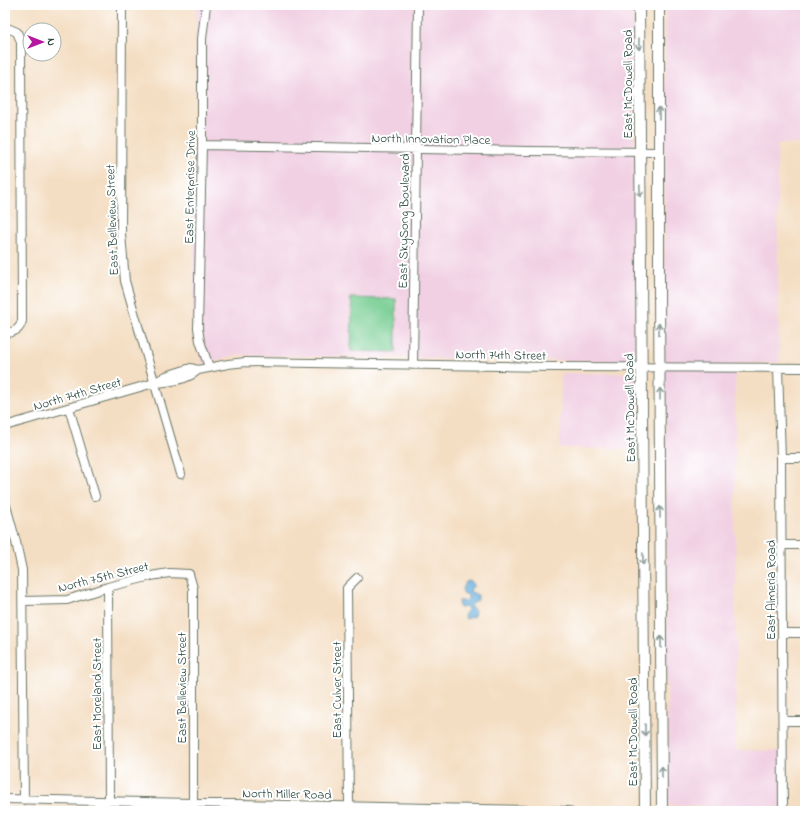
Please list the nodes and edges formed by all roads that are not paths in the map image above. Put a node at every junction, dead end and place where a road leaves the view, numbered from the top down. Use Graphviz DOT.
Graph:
graph roads {
  1 [pos="122,5"];
  2 [pos="206,5"];
  3 [pos="418,5"];
  4 [pos="639,5"];
  5 [pos="659,5"];
  6 [pos="5,27"];
  7 [pos="202,145"];
  8 [pos="416,149"];
  9 [pos="640,152"];
  10 [pos="659,152"];
  11 [pos="5,334"];
  12 [pos="413,365"];
  13 [pos="209,367"];
  14 [pos="642,368"];
  15 [pos="660,368"];
  16 [pos="778,368"];
  17 [pos="805,368"];
  18 [pos="154,383"];
  19 [pos="69,408"];
  20 [pos="5,426"];
  21 [pos="781,458"];
  22 [pos="805,458"];
  23 [pos="181,474"];
  24 [pos="95,496"];
  25 [pos="5,502"];
  26 [pos="7,516"];
  27 [pos="782,545"];
  28 [pos="805,545"];
  29 [pos="189,574"];
  30 [pos="357,578"];
  31 [pos="108,587"];
  32 [pos="23,601"];
  33 [pos="782,633"];
  34 [pos="805,633"];
  35 [pos="783,721"];
  36 [pos="805,721"];
  37 [pos="5,799"];
  38 [pos="24,800"];
  39 [pos="109,801"];
  40 [pos="193,803"];
  41 [pos="349,806"];
  42 [pos="569,811"];
  43 [pos="645,811"];
  44 [pos="662,811"];
  45 [pos="783,811"];
  1 -- 18 [label="street, East Belleview Street"];
  2 -- 7 [label="street, East Enterprise Drive"];
  3 -- 8 [label="street, East SkySong Boulevard"];
  4 -- 9 [label="main road, East McDowell Road, one-way"];
  10 -- 5 [label="main road, one-way"];
  6 -- 11 [label="street"];
  7 -- 8 [label="street, North Innovation Place"];
  7 -- 13 [label="street, East Enterprise Drive"];
  8 -- 9 [label="street, North Innovation Place"];
  8 -- 12 [label="street, East SkySong Boulevard"];
  9 -- 10 [label="street, North Innovation Place"];
  9 -- 14 [label="main road, East McDowell Road, one-way"];
  15 -- 10 [label="main road, one-way"];
  12 -- 13 [label="street, North 74th Street"];
  12 -- 14 [label="street, North 74th Street"];
  13 -- 18 [label="street, North 74th Street"];
  14 -- 15 [label="street, North 74th Street"];
  14 -- 43 [label="main road, East McDowell Road, one-way"];
  15 -- 16 [label="street, North 74th Street"];
  44 -- 15 [label="main road, one-way"];
  16 -- 17 [label="street, North 74th Street"];
  16 -- 21 [label="street, East Almeria Road"];
  18 -- 19 [label="street, North 74th Street"];
  18 -- 23 [label="street, East Belleview Street"];
  19 -- 20 [label="street, North 74th Street"];
  19 -- 24 [label="street"];
  21 -- 22 [label="street"];
  21 -- 27 [label="street, East Almeria Road"];
  25 -- 26 [label="street"];
  26 -- 32 [label="street"];
  27 -- 28 [label="street"];
  27 -- 33 [label="street, East Almeria Road"];
  29 -- 31 [label="street, North 75th Street"];
  29 -- 40 [label="street, East Belleview Street"];
  30 -- 41 [label="street, East Culver Street"];
  31 -- 32 [label="street, North 75th Street"];
  31 -- 39 [label="street, East Moreland Street"];
  32 -- 38 [label="street"];
  33 -- 34 [label="street"];
  33 -- 35 [label="street, East Almeria Road"];
  35 -- 36 [label="street"];
  35 -- 45 [label="street, East Almeria Road"];
  37 -- 38 [label="street, North Miller Road"];
  38 -- 39 [label="street, North Miller Road"];
  39 -- 40 [label="street, North Miller Road"];
  40 -- 41 [label="street, North Miller Road"];
  41 -- 42 [label="street, North Miller Road"];
}
